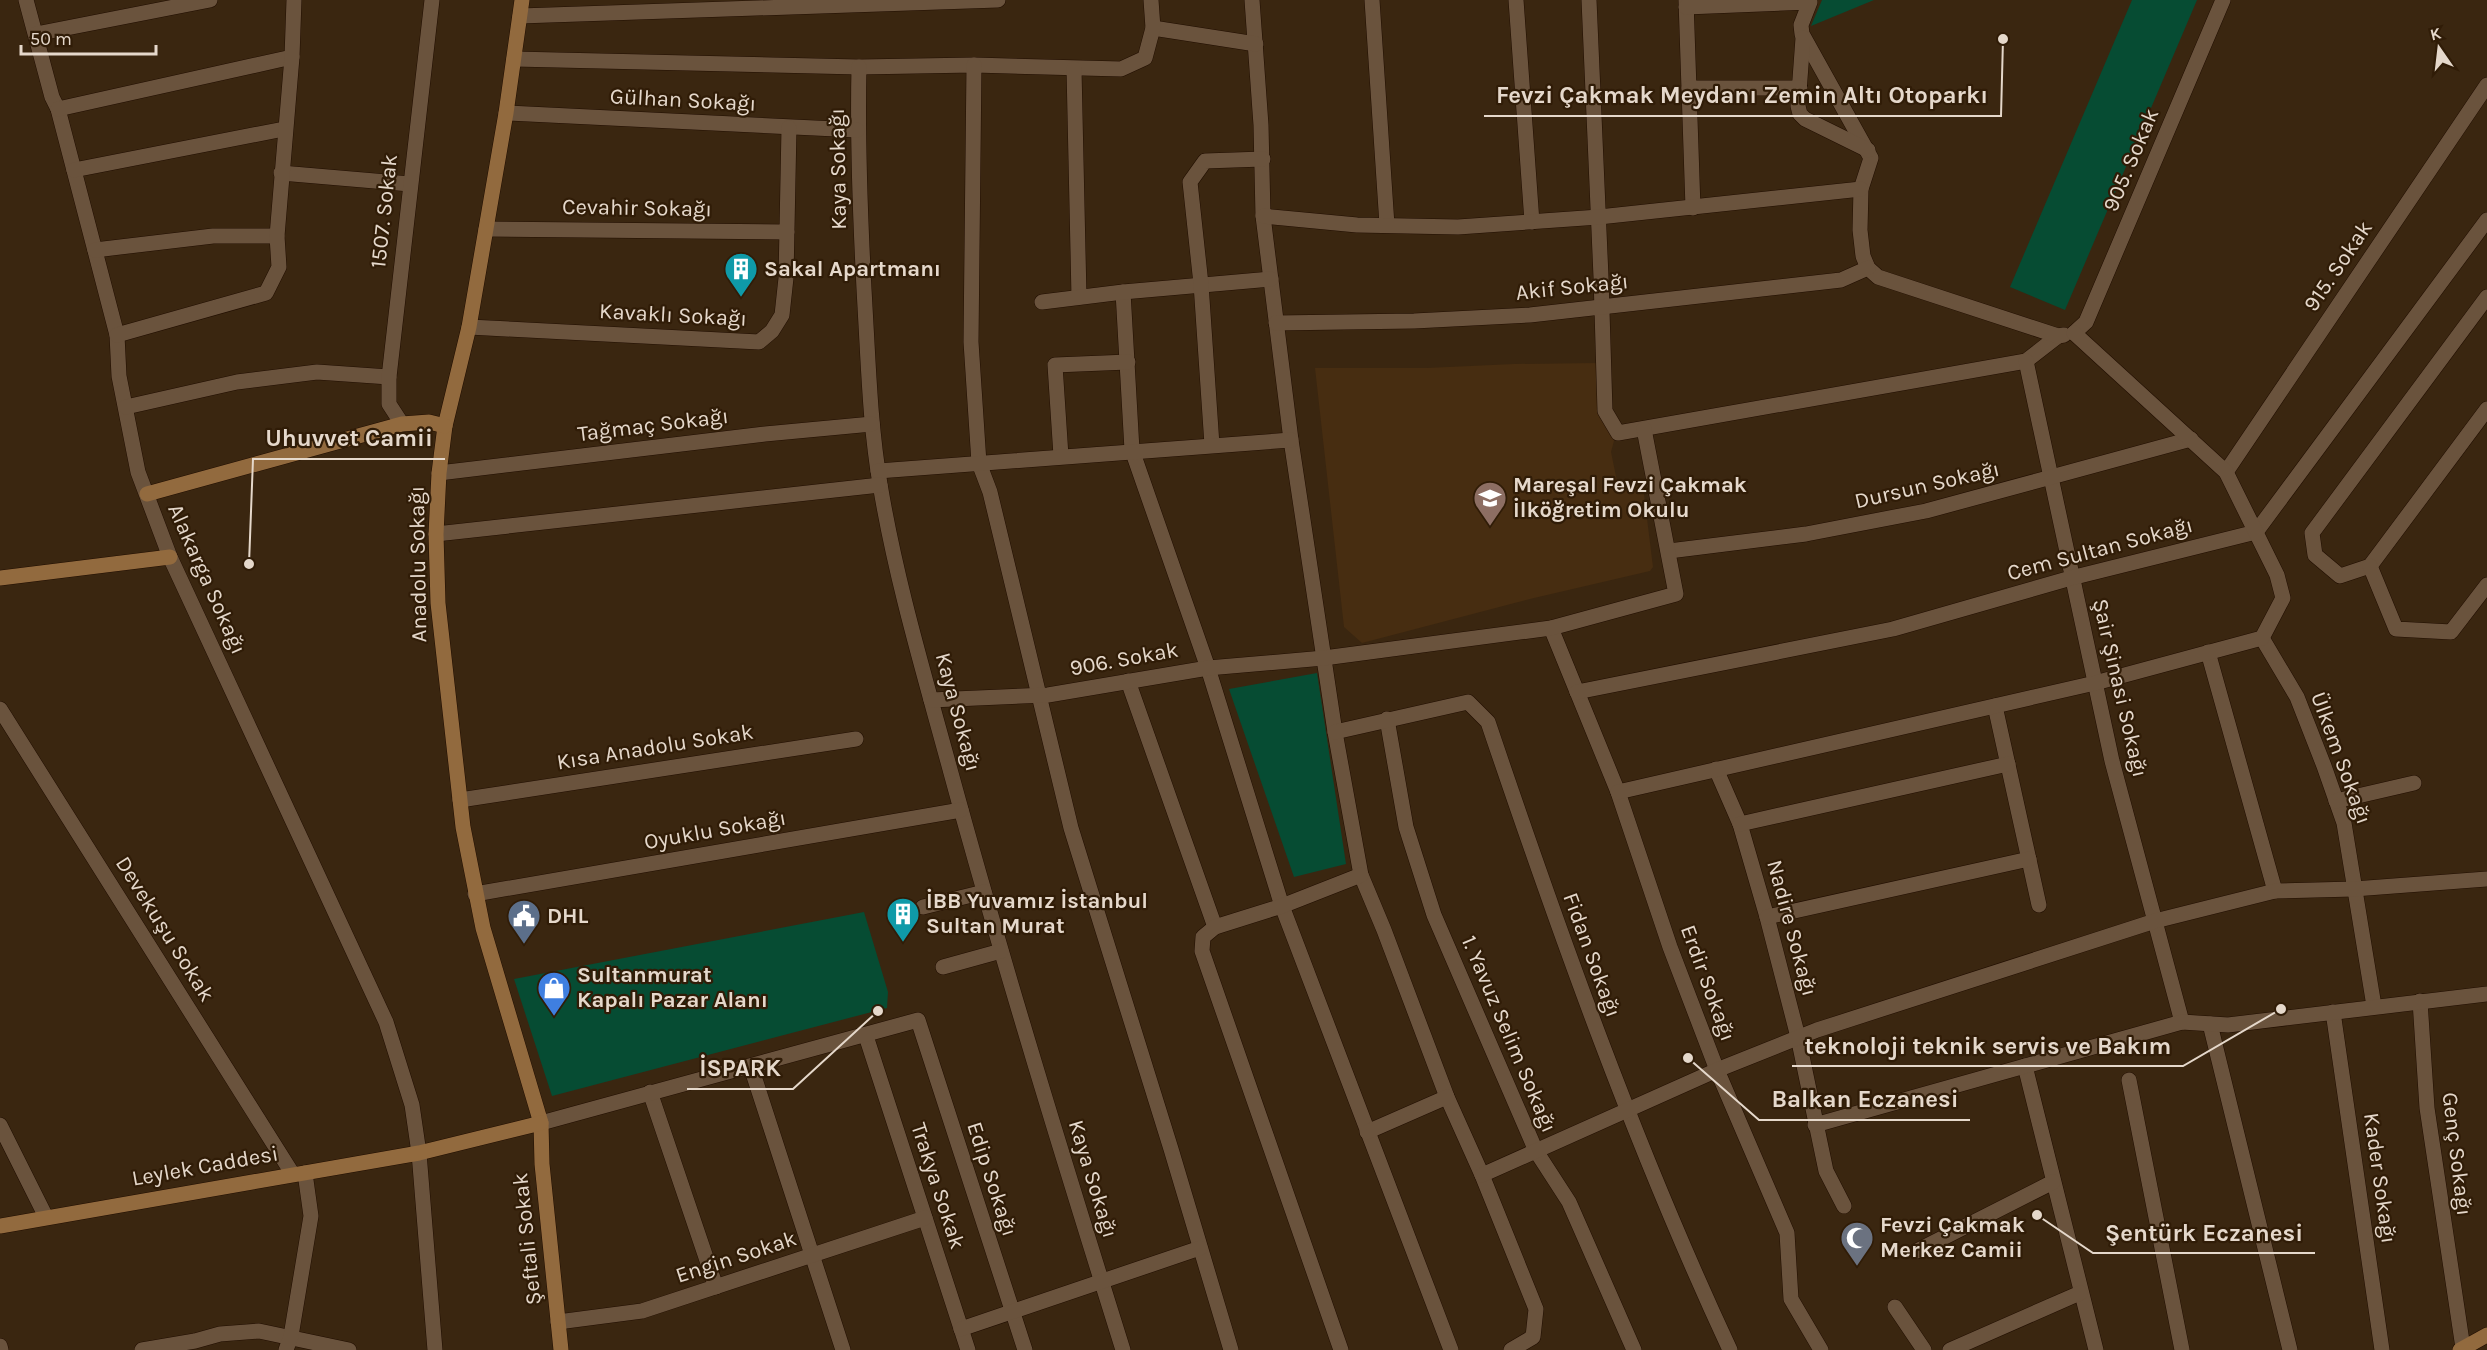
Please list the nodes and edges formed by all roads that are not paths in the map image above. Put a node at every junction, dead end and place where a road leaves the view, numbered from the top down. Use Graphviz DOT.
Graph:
graph roads {
  1 [pos="26,0"];
  2 [pos="210,0"];
  3 [pos="294,0"];
  4 [pos="432,0"];
  5 [pos="998,0"];
  6 [pos="1150,0"];
  7 [pos="1252,0"];
  8 [pos="1372,0"];
  9 [pos="1516,0"];
  10 [pos="1589,0"];
  11 [pos="2223,0"];
  12 [pos="520,4"];
  13 [pos="1686,4"];
  14 [pos="1153,28"];
  15 [pos="36,34"];
  16 [pos="1803,38"];
  17 [pos="1256,44"];
  18 [pos="292,57"];
  19 [pos="514,59"];
  20 [pos="974,65"];
  21 [pos="859,67"];
  22 [pos="1074,69"];
  23 [pos="2487,85"];
  24 [pos="1689,88"];
  25 [pos="1800,88"];
  26 [pos="58,109"];
  27 [pos="506,113"];
  28 [pos="789,128"];
  29 [pos="284,129"];
  30 [pos="857,130"];
  31 [pos="1868,150"];
  32 [pos="1263,159"];
  33 [pos="74,170"];
  34 [pos="281,174"];
  35 [pos="410,184"];
  36 [pos="1861,189"];
  37 [pos="1693,208"];
  38 [pos="1263,216"];
  39 [pos="1599,218"];
  40 [pos="2487,220"];
  41 [pos="1532,222"];
  42 [pos="1387,225"];
  43 [pos="486,229"];
  44 [pos="787,232"];
  45 [pos="278,236"];
  46 [pos="95,250"];
  47 [pos="1868,268"];
  48 [pos="1271,279"];
  49 [pos="1201,284"];
  50 [pos="1123,292"];
  51 [pos="1079,297"];
  52 [pos="2487,297"];
  53 [pos="1042,303"];
  54 [pos="1602,306"];
  55 [pos="1276,323"];
  56 [pos="469,327"];
  57 [pos="2074,333"];
  58 [pos="117,335"];
  59 [pos="2058,336"];
  60 [pos="2026,361"];
  61 [pos="1128,362"];
  62 [pos="388,377"];
  63 [pos="126,407"];
  64 [pos="2487,409"];
  65 [pos="402,424"];
  66 [pos="872,424"];
  67 [pos="445,426"];
  68 [pos="1644,429"];
  69 [pos="2191,439"];
  70 [pos="1292,440"];
  71 [pos="1212,445"];
  72 [pos="1132,450"];
  73 [pos="1061,456"];
  74 [pos="979,463"];
  75 [pos="2226,472"];
  76 [pos="439,473"];
  77 [pos="879,478"];
  78 [pos="2050,478"];
  79 [pos="147,494"];
  80 [pos="2256,532"];
  81 [pos="435,534"];
  82 [pos="1669,551"];
  83 [pos="170,557"];
  84 [pos="2370,566"];
  85 [pos="0,578"];
  86 [pos="2071,578"];
  87 [pos="2487,585"];
  88 [pos="1551,628"];
  89 [pos="2262,638"];
  90 [pos="2208,652"];
  91 [pos="1324,658"];
  92 [pos="1208,668"];
  93 [pos="1128,681"];
  94 [pos="2095,683"];
  95 [pos="1577,692"];
  96 [pos="1037,695"];
  97 [pos="931,700"];
  98 [pos="1995,706"];
  99 [pos="0,709"];
  100 [pos="1387,719"];
  101 [pos="1335,732"];
  102 [pos="856,739"];
  103 [pos="2008,764"];
  104 [pos="1716,769"];
  105 [pos="2414,783"];
  106 [pos="1618,792"];
  107 [pos="460,800"];
  108 [pos="2336,801"];
  109 [pos="961,810"];
  110 [pos="1740,824"];
  111 [pos="2029,859"];
  112 [pos="1360,875"];
  113 [pos="2487,879"];
  114 [pos="2354,889"];
  115 [pos="2275,891"];
  116 [pos="984,892"];
  117 [pos="476,894"];
  118 [pos="2040,904"];
  119 [pos="1282,906"];
  120 [pos="923,907"];
  121 [pos="1767,917"];
  122 [pos="2155,921"];
  123 [pos="1215,927"];
  124 [pos="1001,951"];
  125 [pos="943,967"];
  126 [pos="2487,994"];
  127 [pos="2420,1001"];
  128 [pos="2374,1006"];
  129 [pos="2333,1012"];
  130 [pos="2182,1022"];
  131 [pos="2210,1024"];
  132 [pos="866,1036"];
  133 [pos="1798,1037"];
  134 [pos="2025,1066"];
  135 [pos="751,1067"];
  136 [pos="1717,1070"];
  137 [pos="2128,1080"];
  138 [pos="650,1092"];
  139 [pos="1447,1098"];
  140 [pos="1626,1110"];
  141 [pos="541,1123"];
  142 [pos="0,1125"];
  143 [pos="1815,1125"];
  144 [pos="1367,1132"];
  145 [pos="1536,1151"];
  146 [pos="418,1153"];
  147 [pos="299,1173"];
  148 [pos="1482,1175"];
  149 [pos="2053,1182"];
  150 [pos="1844,1206"];
  151 [pos="46,1217"];
  152 [pos="925,1218"];
  153 [pos="0,1226"];
  154 [pos="1200,1248"];
  155 [pos="1917,1251"];
  156 [pos="811,1256"];
  157 [pos="1102,1282"];
  158 [pos="716,1287"];
  159 [pos="2080,1293"];
  160 [pos="1895,1306"];
  161 [pos="1012,1313"];
  162 [pos="558,1322"];
  163 [pos="961,1329"];
  164 [pos="2487,1335"];
  165 [pos="289,1343"];
  166 [pos="193,1345"];
  167 [pos="0,1346"];
  168 [pos="2461,1349"];
  169 [pos="1,1350"];
  170 [pos="142,1350"];
  171 [pos="349,1350"];
  172 [pos="435,1350"];
  173 [pos="561,1350"];
  174 [pos="843,1350"];
  175 [pos="968,1350"];
  176 [pos="1024,1350"];
  177 [pos="1123,1350"];
  178 [pos="1231,1350"];
  179 [pos="1341,1350"];
  180 [pos="1451,1350"];
  181 [pos="1511,1350"];
  182 [pos="1634,1350"];
  183 [pos="1730,1350"];
  184 [pos="1821,1350"];
  185 [pos="1924,1350"];
  186 [pos="1950,1350"];
  187 [pos="2096,1350"];
  188 [pos="2182,1350"];
  189 [pos="2290,1350"];
  190 [pos="2382,1350"];
  1 -- 15 [label="street, Alakarga Sokağı"];
  2 -- 15 [label="street"];
  3 -- 18 [label="street"];
  4 -- 35 [label="street, 1507. Sokak"];
  5 -- 12 [label="street"];
  6 -- 14 [label="street"];
  7 -- 17 [label="street"];
  8 -- 42 [label="street"];
  9 -- 41 [label="street"];
  10 -- 39 [label="street"];
  11 -- 57 [label="street, 905. Sokak"];
  12 -- 19 [label="street, Anadolu Sokağı"];
  13 -- 16 [label="street"];
  13 -- 24 [label="street"];
  14 -- 17 [label="street"];
  14 -- 22 [label="street"];
  15 -- 26 [label="street, Alakarga Sokağı"];
  16 -- 25 [label="street"];
  16 -- 31 [label="street"];
  17 -- 32 [label="street"];
  18 -- 26 [label="street"];
  18 -- 29 [label="street"];
  19 -- 21 [label="street"];
  19 -- 27 [label="street, Anadolu Sokağı"];
  20 -- 21 [label="street"];
  20 -- 22 [label="street"];
  20 -- 74 [label="street"];
  21 -- 30 [label="street, Kaya Sokağı"];
  22 -- 51 [label="street"];
  23 -- 75 [label="street, 915. Sokak"];
  24 -- 25 [label="street"];
  24 -- 37 [label="street"];
  25 -- 31 [label="street"];
  26 -- 33 [label="street, Alakarga Sokağı"];
  27 -- 28 [label="street, Gülhan Sokağı"];
  27 -- 43 [label="street, Anadolu Sokağı"];
  28 -- 30 [label="street, Gülhan Sokağı"];
  28 -- 44 [label="street, Kavaklı Sokağı"];
  29 -- 33 [label="street"];
  29 -- 34 [label="street"];
  30 -- 66 [label="street, Kaya Sokağı"];
  31 -- 36 [label="street"];
  32 -- 38 [label="street"];
  32 -- 49 [label="street"];
  33 -- 46 [label="street, Alakarga Sokağı"];
  34 -- 35 [label="street"];
  34 -- 45 [label="street"];
  35 -- 62 [label="street, 1507. Sokak"];
  36 -- 37 [label="street"];
  36 -- 47 [label="street"];
  37 -- 39 [label="street"];
  38 -- 42 [label="street"];
  38 -- 48 [label="street"];
  39 -- 41 [label="street"];
  39 -- 54 [label="street"];
  40 -- 80 [label="street"];
  41 -- 42 [label="street"];
  43 -- 44 [label="street, Cevahir Sokağı"];
  43 -- 56 [label="street, Anadolu Sokağı"];
  44 -- 56 [label="street, Kavaklı Sokağı"];
  45 -- 46 [label="street"];
  45 -- 58 [label="street"];
  46 -- 58 [label="street, Alakarga Sokağı"];
  47 -- 54 [label="street, Akif Sokağı"];
  47 -- 59 [label="street"];
  48 -- 49 [label="street"];
  48 -- 55 [label="street"];
  49 -- 50 [label="street"];
  49 -- 71 [label="street"];
  50 -- 51 [label="street"];
  50 -- 61 [label="street"];
  51 -- 53 [label="street"];
  52 -- 84 [label="street"];
  54 -- 55 [label="street, Akif Sokağı"];
  54 -- 68 [label="street"];
  55 -- 70 [label="street"];
  56 -- 67 [label="street, Anadolu Sokağı"];
  57 -- 59 [label="street"];
  57 -- 69 [label="street"];
  58 -- 63 [label="street, Alakarga Sokağı"];
  59 -- 60 [label="street"];
  60 -- 68 [label="street"];
  60 -- 78 [label="street, Şair Şinasi Sokağı"];
  61 -- 72 [label="street"];
  61 -- 73 [label="street"];
  62 -- 63 [label="street"];
  62 -- 65 [label="street, 1507. Sokak"];
  63 -- 79 [label="street, Alakarga Sokağı"];
  64 -- 84 [label="street"];
  65 -- 67 [label="street"];
  65 -- 79 [label="street"];
  66 -- 76 [label="street, Tağmaç Sokağı"];
  66 -- 77 [label="street, Kaya Sokağı"];
  67 -- 76 [label="street, Anadolu Sokağı"];
  68 -- 82 [label="street"];
  69 -- 75 [label="street"];
  69 -- 78 [label="street, Dursun Sokağı"];
  70 -- 71 [label="street"];
  70 -- 91 [label="street"];
  71 -- 72 [label="street"];
  72 -- 73 [label="street"];
  72 -- 92 [label="street"];
  73 -- 74 [label="street"];
  74 -- 77 [label="street"];
  74 -- 96 [label="street"];
  75 -- 80 [label="street"];
  76 -- 81 [label="street, Anadolu Sokağı"];
  77 -- 81 [label="street"];
  77 -- 97 [label="street, Kaya Sokağı"];
  78 -- 82 [label="street, Dursun Sokağı"];
  78 -- 86 [label="street, Şair Şinasi Sokağı"];
  79 -- 83 [label="street, Alakarga Sokağı"];
  80 -- 86 [label="street, Cem Sultan Sokağı"];
  80 -- 89 [label="street"];
  81 -- 107 [label="street, Anadolu Sokağı"];
  82 -- 88 [label="street, 906. Sokak"];
  83 -- 85 [label="street"];
  83 -- 146 [label="street, Alakarga Sokağı"];
  84 -- 87 [label="street"];
  86 -- 94 [label="street, Şair Şinasi Sokağı"];
  86 -- 95 [label="street, Cem Sultan Sokağı"];
  88 -- 91 [label="street, 906. Sokak"];
  88 -- 95 [label="street, Erdir Sokağı"];
  89 -- 90 [label="street"];
  89 -- 108 [label="street, Ülkem Sokağı"];
  90 -- 94 [label="street"];
  90 -- 115 [label="street"];
  91 -- 92 [label="street, 906. Sokak"];
  91 -- 101 [label="street"];
  92 -- 93 [label="street, 906. Sokak"];
  92 -- 119 [label="street"];
  93 -- 96 [label="street, 906. Sokak"];
  93 -- 123 [label="street"];
  94 -- 98 [label="street"];
  94 -- 122 [label="street, Şair Şinasi Sokağı"];
  95 -- 106 [label="street, Erdir Sokağı"];
  96 -- 97 [label="street, 906. Sokak"];
  96 -- 154 [label="street"];
  97 -- 109 [label="street, Kaya Sokağı"];
  98 -- 103 [label="street"];
  98 -- 104 [label="street"];
  99 -- 147 [label="street, Devekuşu Sokak"];
  100 -- 101 [label="street, Fidan Sokağı"];
  100 -- 140 [label="street, Fidan Sokağı"];
  100 -- 145 [label="street, 1. Yavuz Selim Sokağı"];
  101 -- 112 [label="street"];
  102 -- 107 [label="street, Kısa Anadolu Sokak"];
  103 -- 110 [label="street"];
  103 -- 111 [label="street"];
  104 -- 106 [label="street"];
  104 -- 110 [label="street, Nadire Sokağı"];
  105 -- 108 [label="street"];
  106 -- 136 [label="street, Erdir Sokağı"];
  107 -- 117 [label="street, Anadolu Sokağı"];
  108 -- 114 [label="street, Ülkem Sokağı"];
  109 -- 116 [label="street, Kaya Sokağı"];
  109 -- 117 [label="street, Oyuklu Sokağı"];
  110 -- 121 [label="street, Nadire Sokağı"];
  111 -- 118 [label="street"];
  111 -- 121 [label="street"];
  112 -- 119 [label="street"];
  112 -- 139 [label="street"];
  113 -- 114 [label="street"];
  114 -- 115 [label="street"];
  114 -- 128 [label="street, Ülkem Sokağı"];
  115 -- 122 [label="street"];
  116 -- 120 [label="street"];
  116 -- 124 [label="street, Kaya Sokağı"];
  117 -- 141 [label="street, Anadolu Sokağı"];
  119 -- 123 [label="street"];
  119 -- 144 [label="street"];
  121 -- 133 [label="street, Nadire Sokağı"];
  122 -- 130 [label="street, Şair Şinasi Sokağı"];
  122 -- 133 [label="street"];
  123 -- 179 [label="street"];
  124 -- 125 [label="street"];
  124 -- 157 [label="street, Kaya Sokağı"];
  126 -- 127 [label="street"];
  127 -- 128 [label="street"];
  127 -- 168 [label="street, Genç Sokağı"];
  128 -- 129 [label="street"];
  129 -- 131 [label="street"];
  129 -- 190 [label="street, Kader Sokağı"];
  130 -- 131 [label="street"];
  130 -- 134 [label="street"];
  131 -- 189 [label="street"];
  132 -- 135 [label="street"];
  132 -- 152 [label="street, Trakya Sokak"];
  132 -- 161 [label="street, Edip Sokağı"];
  133 -- 136 [label="street"];
  133 -- 143 [label="street, Nadire Sokağı"];
  134 -- 143 [label="street"];
  134 -- 149 [label="street"];
  135 -- 138 [label="street"];
  135 -- 156 [label="street"];
  136 -- 140 [label="street"];
  136 -- 184 [label="street, Erdir Sokağı"];
  137 -- 188 [label="street"];
  138 -- 141 [label="street"];
  138 -- 158 [label="street"];
  139 -- 144 [label="street"];
  139 -- 148 [label="street"];
  140 -- 145 [label="street"];
  140 -- 183 [label="street, Fidan Sokağı"];
  141 -- 146 [label="street, Leylek Caddesi"];
  141 -- 162 [label="street, Şeftali Sokak"];
  142 -- 151 [label="street"];
  143 -- 150 [label="street, Nadire Sokağı"];
  144 -- 180 [label="street"];
  145 -- 148 [label="street"];
  145 -- 182 [label="street, 1. Yavuz Selim Sokağı"];
  146 -- 147 [label="street, Leylek Caddesi"];
  146 -- 172 [label="street, Alakarga Sokağı"];
  147 -- 151 [label="street, Leylek Caddesi"];
  147 -- 165 [label="street"];
  148 -- 181 [label="street"];
  149 -- 155 [label="street"];
  149 -- 159 [label="street"];
  151 -- 153 [label="street, Leylek Caddesi"];
  152 -- 156 [label="street, Engin Sokak"];
  152 -- 163 [label="street, Trakya Sokak"];
  154 -- 157 [label="street"];
  154 -- 178 [label="street"];
  156 -- 158 [label="street, Engin Sokak"];
  156 -- 174 [label="street"];
  157 -- 161 [label="street"];
  157 -- 177 [label="street, Kaya Sokağı"];
  158 -- 162 [label="street, Engin Sokak"];
  159 -- 186 [label="street"];
  159 -- 187 [label="street"];
  160 -- 185 [label="street"];
  161 -- 163 [label="street"];
  161 -- 176 [label="street, Edip Sokağı"];
  162 -- 173 [label="street, Şeftali Sokak"];
  163 -- 175 [label="street, Trakya Sokak"];
  164 -- 168 [label="street"];
  165 -- 166 [label="street"];
  165 -- 171 [label="street"];
  166 -- 170 [label="street"];
  167 -- 169 [label="street"];
}
